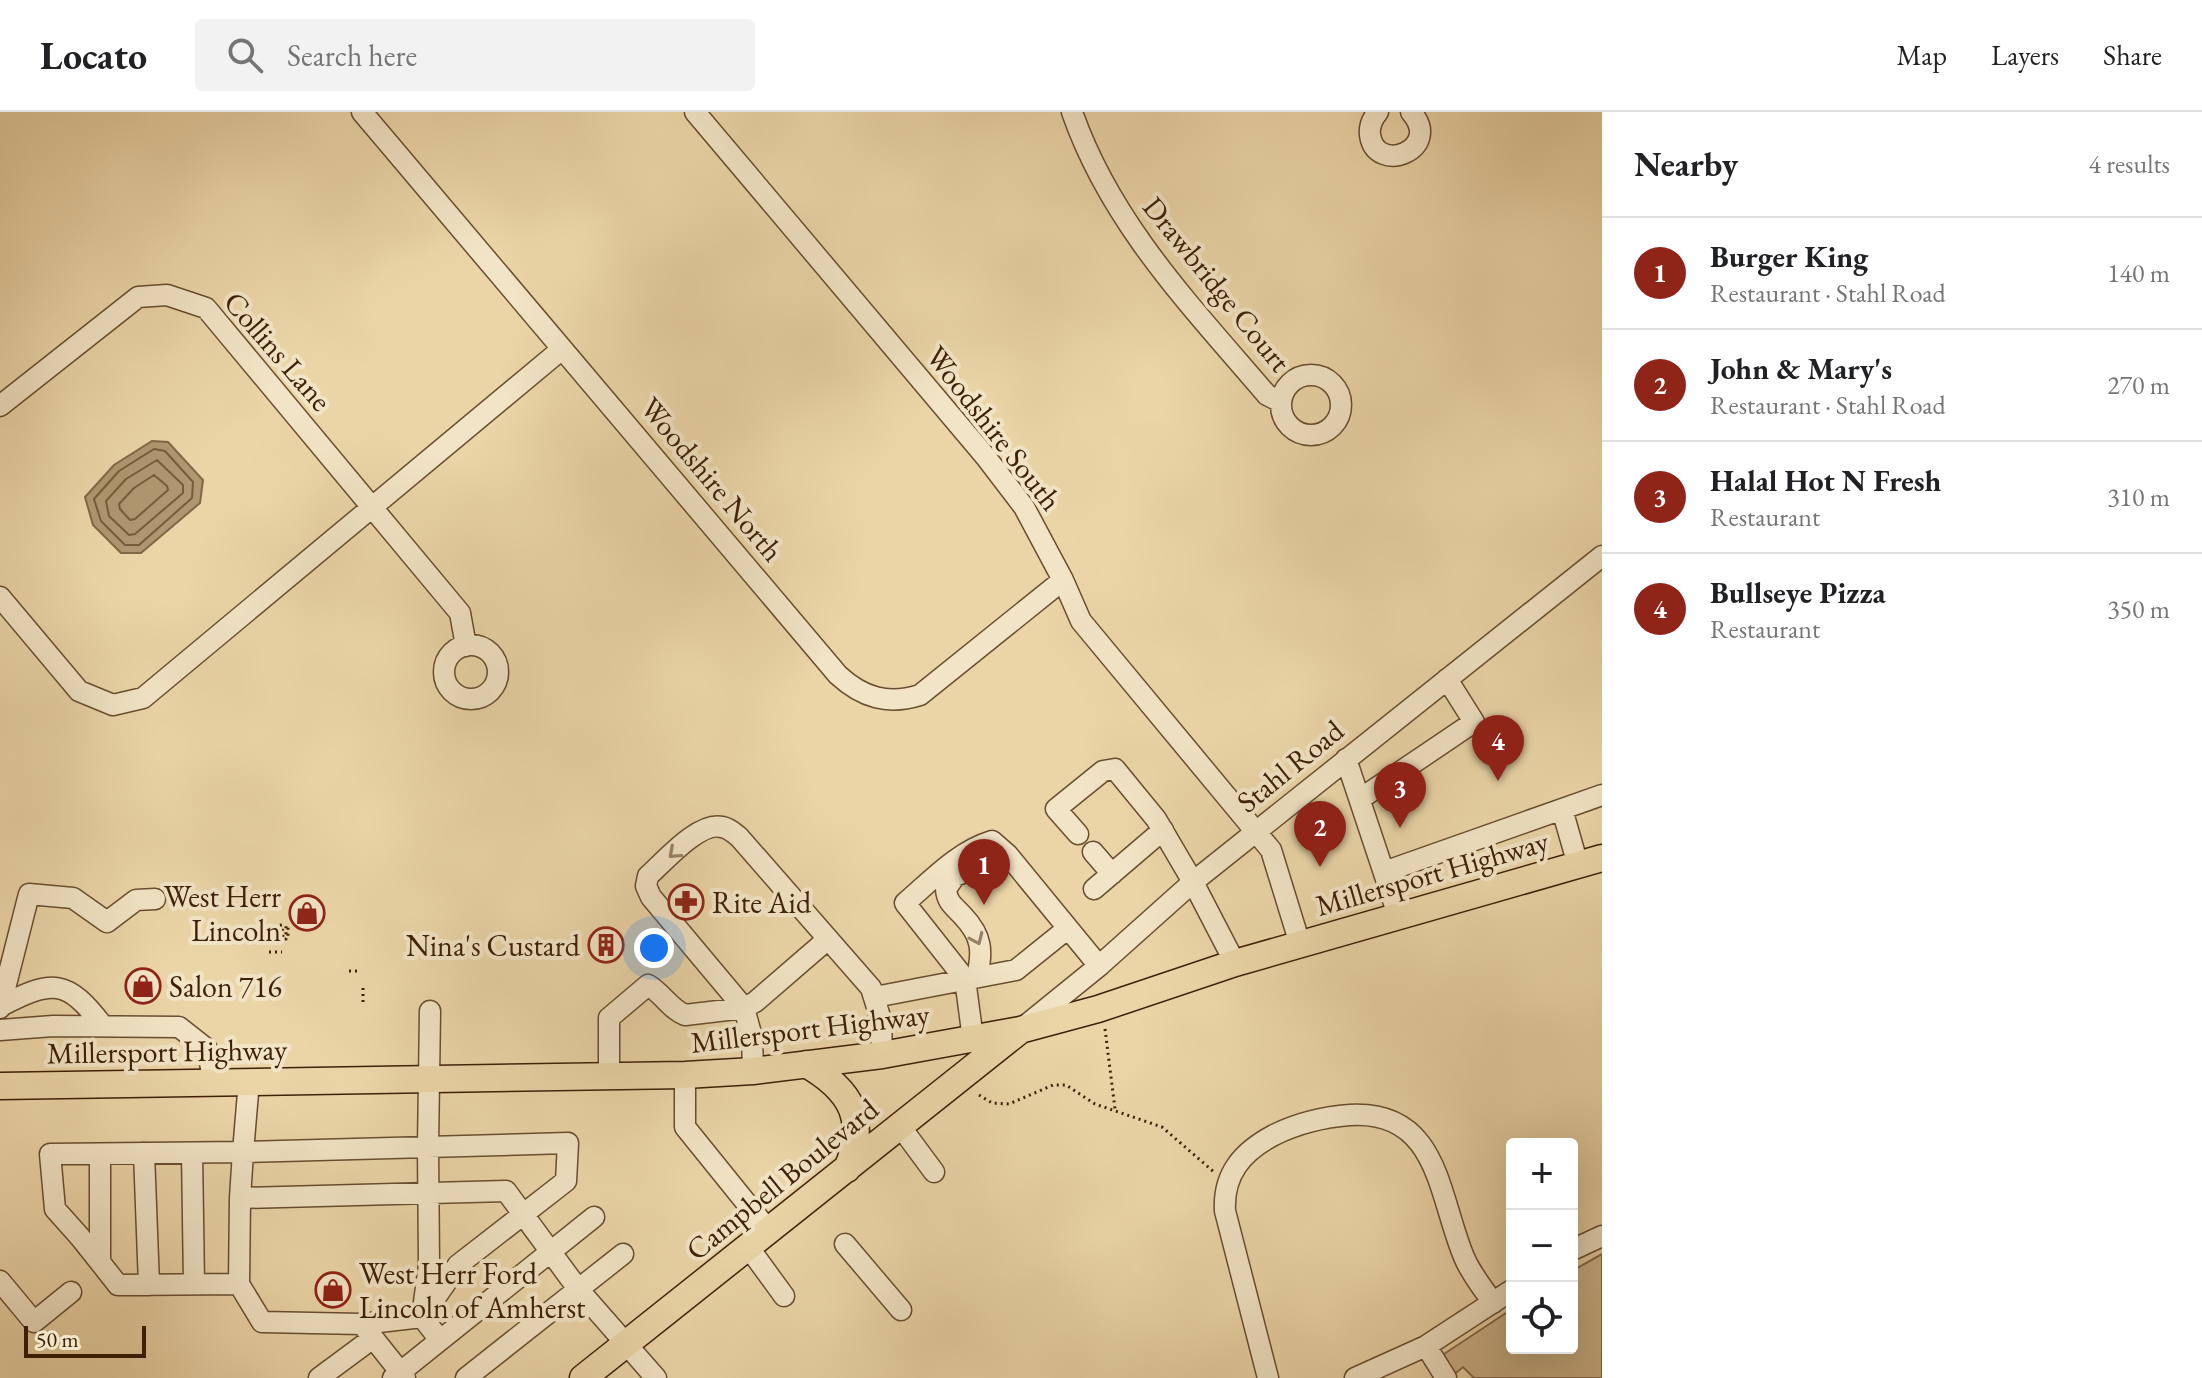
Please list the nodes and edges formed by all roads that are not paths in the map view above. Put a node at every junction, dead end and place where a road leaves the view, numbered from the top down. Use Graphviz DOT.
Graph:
graph roads {
  1 [pos="362,112"];
  2 [pos="695,112"];
  3 [pos="1072,112"];
  4 [pos="1378,112"];
  5 [pos="1411,112"];
  6 [pos="562,349"];
  7 [pos="1281,402"];
  8 [pos="0,406"];
  9 [pos="372,508"];
  10 [pos="1602,556"];
  11 [pos="1063,580"];
  12 [pos="0,597"];
  13 [pos="466,646"];
  14 [pos="1447,679"];
  15 [pos="1346,759"];
  16 [pos="1602,795"];
  17 [pos="1360,799"];
  18 [pos="1562,809"];
  19 [pos="1163,830"];
  20 [pos="1257,830"];
  21 [pos="1078,834"];
  22 [pos="1093,852"];
  23 [pos="1008,855"];
  24 [pos="1590,861"];
  25 [pos="1384,872"];
  26 [pos="1112,874"];
  27 [pos="1193,882"];
  28 [pos="1094,889"];
  29 [pos="155,899"];
  30 [pos="1399,918"];
  31 [pos="1067,929"];
  32 [pos="828,939"];
  33 [pos="1300,944"];
  34 [pos="1235,963"];
  35 [pos="1099,966"];
  36 [pos="971,978"];
  37 [pos="875,997"];
  38 [pos="0,1007"];
  39 [pos="744,1008"];
  40 [pos="430,1011"];
  41 [pos="103,1026"];
  42 [pos="0,1030"];
  43 [pos="1020,1030"];
  44 [pos="973,1039"];
  45 [pos="882,1055"];
  46 [pos="806,1064"];
  47 [pos="753,1071"];
  48 [pos="685,1075"];
  49 [pos="609,1078"];
  50 [pos="249,1081"];
  51 [pos="430,1081"];
  52 [pos="214,1082"];
  53 [pos="0,1086"];
  54 [pos="900,1126"];
  55 [pos="428,1147"];
  56 [pos="243,1152"];
  57 [pos="144,1153"];
  58 [pos="192,1153"];
  59 [pos="100,1154"];
  60 [pos="847,1169"];
  61 [pos="934,1172"];
  62 [pos="429,1194"];
  63 [pos="240,1198"];
  64 [pos="523,1215"];
  65 [pos="594,1217"];
  66 [pos="769,1231"];
  67 [pos="1602,1236"];
  68 [pos="845,1244"];
  69 [pos="1578,1247"];
  70 [pos="749,1248"];
  71 [pos="550,1251"];
  72 [pos="623,1254"];
  73 [pos="100,1262"];
  74 [pos="194,1284"];
  75 [pos="239,1284"];
  76 [pos="1,1285"];
  77 [pos="149,1285"];
  78 [pos="578,1289"];
  79 [pos="71,1292"];
  80 [pos="1506,1294"];
  81 [pos="784,1296"];
  82 [pos="1493,1303"];
  83 [pos="901,1310"];
  84 [pos="422,1317"];
  85 [pos="368,1331"];
  86 [pos="440,1340"];
  87 [pos="627,1345"];
  88 [pos="1426,1346"];
  89 [pos="399,1376"];
  90 [pos="319,1378"];
  91 [pos="466,1378"];
  92 [pos="583,1378"];
  93 [pos="656,1378"];
  94 [pos="1268,1378"];
  95 [pos="1355,1378"];
  96 [pos="1446,1378"];
  1 -- 6 [label="street, Woodshire North"];
  2 -- 11 [label="street, Woodshire South"];
  3 -- 7 [label="street, Drawbridge Court"];
  4 -- 5 [label="street"];
  6 -- 9 [label="street"];
  6 -- 11 [label="street, Woodshire North"];
  8 -- 9 [label="street, Collins Lane"];
  9 -- 12 [label="street"];
  9 -- 13 [label="street, Collins Lane"];
  10 -- 14 [label="street, Stahl Road"];
  11 -- 20 [label="street, Woodshire South"];
  14 -- 15 [label="street, Stahl Road"];
  14 -- 17 [label="street"];
  15 -- 17 [label="street"];
  15 -- 20 [label="street, Stahl Road"];
  16 -- 18 [label="street"];
  17 -- 25 [label="street"];
  18 -- 24 [label="street"];
  18 -- 25 [label="street"];
  19 -- 21 [label="street"];
  19 -- 26 [label="street"];
  19 -- 27 [label="street"];
  20 -- 27 [label="street, Stahl Road"];
  20 -- 33 [label="street, Woodshire South"];
  22 -- 26 [label="street"];
  23 -- 31 [label="street"];
  23 -- 36 [label="street, one-way"];
  23 -- 36 [label="street"];
  24 -- 30 [label="main road, Millersport Highway"];
  25 -- 30 [label="street"];
  26 -- 28 [label="street"];
  27 -- 34 [label="street"];
  27 -- 35 [label="street, Stahl Road"];
  29 -- 38 [label="street"];
  30 -- 33 [label="main road, Millersport Highway"];
  31 -- 35 [label="street"];
  31 -- 36 [label="street"];
  32 -- 37 [label="street"];
  32 -- 39 [label="street"];
  32 -- 39 [label="street, one-way"];
  33 -- 34 [label="main road, Millersport Highway"];
  34 -- 43 [label="main road, Millersport Highway"];
  35 -- 43 [label="street, Stahl Road"];
  36 -- 37 [label="street"];
  36 -- 44 [label="street"];
  37 -- 45 [label="street"];
  38 -- 41 [label="street"];
  39 -- 47 [label="street"];
  39 -- 49 [label="street"];
  40 -- 51 [label="street"];
  41 -- 42 [label="street"];
  41 -- 52 [label="street"];
  43 -- 44 [label="main road, Millersport Highway"];
  43 -- 54 [label="main road, Campbell Boulevard"];
  44 -- 45 [label="main road, Millersport Highway"];
  45 -- 46 [label="main road, Millersport Highway"];
  46 -- 47 [label="main road, Millersport Highway"];
  46 -- 60 [label="main road"];
  47 -- 48 [label="main road, Millersport Highway"];
  48 -- 49 [label="main road, Millersport Highway"];
  48 -- 66 [label="street"];
  49 -- 51 [label="main road, Millersport Highway"];
  50 -- 51 [label="main road, Millersport Highway"];
  50 -- 52 [label="main road, Millersport Highway"];
  50 -- 56 [label="street"];
  51 -- 55 [label="street"];
  52 -- 53 [label="main road, Millersport Highway"];
  54 -- 60 [label="main road, Campbell Boulevard"];
  54 -- 61 [label="street"];
  55 -- 56 [label="street"];
  55 -- 62 [label="street"];
  55 -- 64 [label="street"];
  56 -- 58 [label="street"];
  56 -- 63 [label="street"];
  57 -- 58 [label="street"];
  57 -- 59 [label="street"];
  57 -- 77 [label="street"];
  58 -- 74 [label="street"];
  59 -- 73 [label="street"];
  59 -- 73 [label="street"];
  60 -- 66 [label="main road, Campbell Boulevard"];
  62 -- 63 [label="street"];
  62 -- 64 [label="street"];
  62 -- 84 [label="street"];
  63 -- 75 [label="street"];
  64 -- 71 [label="street"];
  64 -- 84 [label="street"];
  65 -- 71 [label="street"];
  66 -- 70 [label="main road, Campbell Boulevard"];
  67 -- 69 [label="street"];
  68 -- 83 [label="street"];
  70 -- 81 [label="street"];
  70 -- 87 [label="main road, Campbell Boulevard"];
  71 -- 78 [label="street"];
  71 -- 86 [label="street"];
  72 -- 78 [label="street"];
  73 -- 77 [label="street"];
  74 -- 75 [label="street"];
  74 -- 77 [label="street"];
  75 -- 85 [label="street"];
  76 -- 79 [label="street"];
  78 -- 87 [label="street"];
  78 -- 91 [label="street"];
  80 -- 82 [label="street"];
  82 -- 88 [label="street"];
  82 -- 94 [label="street"];
  84 -- 85 [label="street"];
  84 -- 86 [label="street"];
  85 -- 89 [label="street"];
  85 -- 90 [label="street"];
  86 -- 89 [label="street"];
  87 -- 92 [label="main road, Campbell Boulevard"];
  87 -- 93 [label="street"];
  88 -- 95 [label="street"];
  88 -- 96 [label="street"];
}
